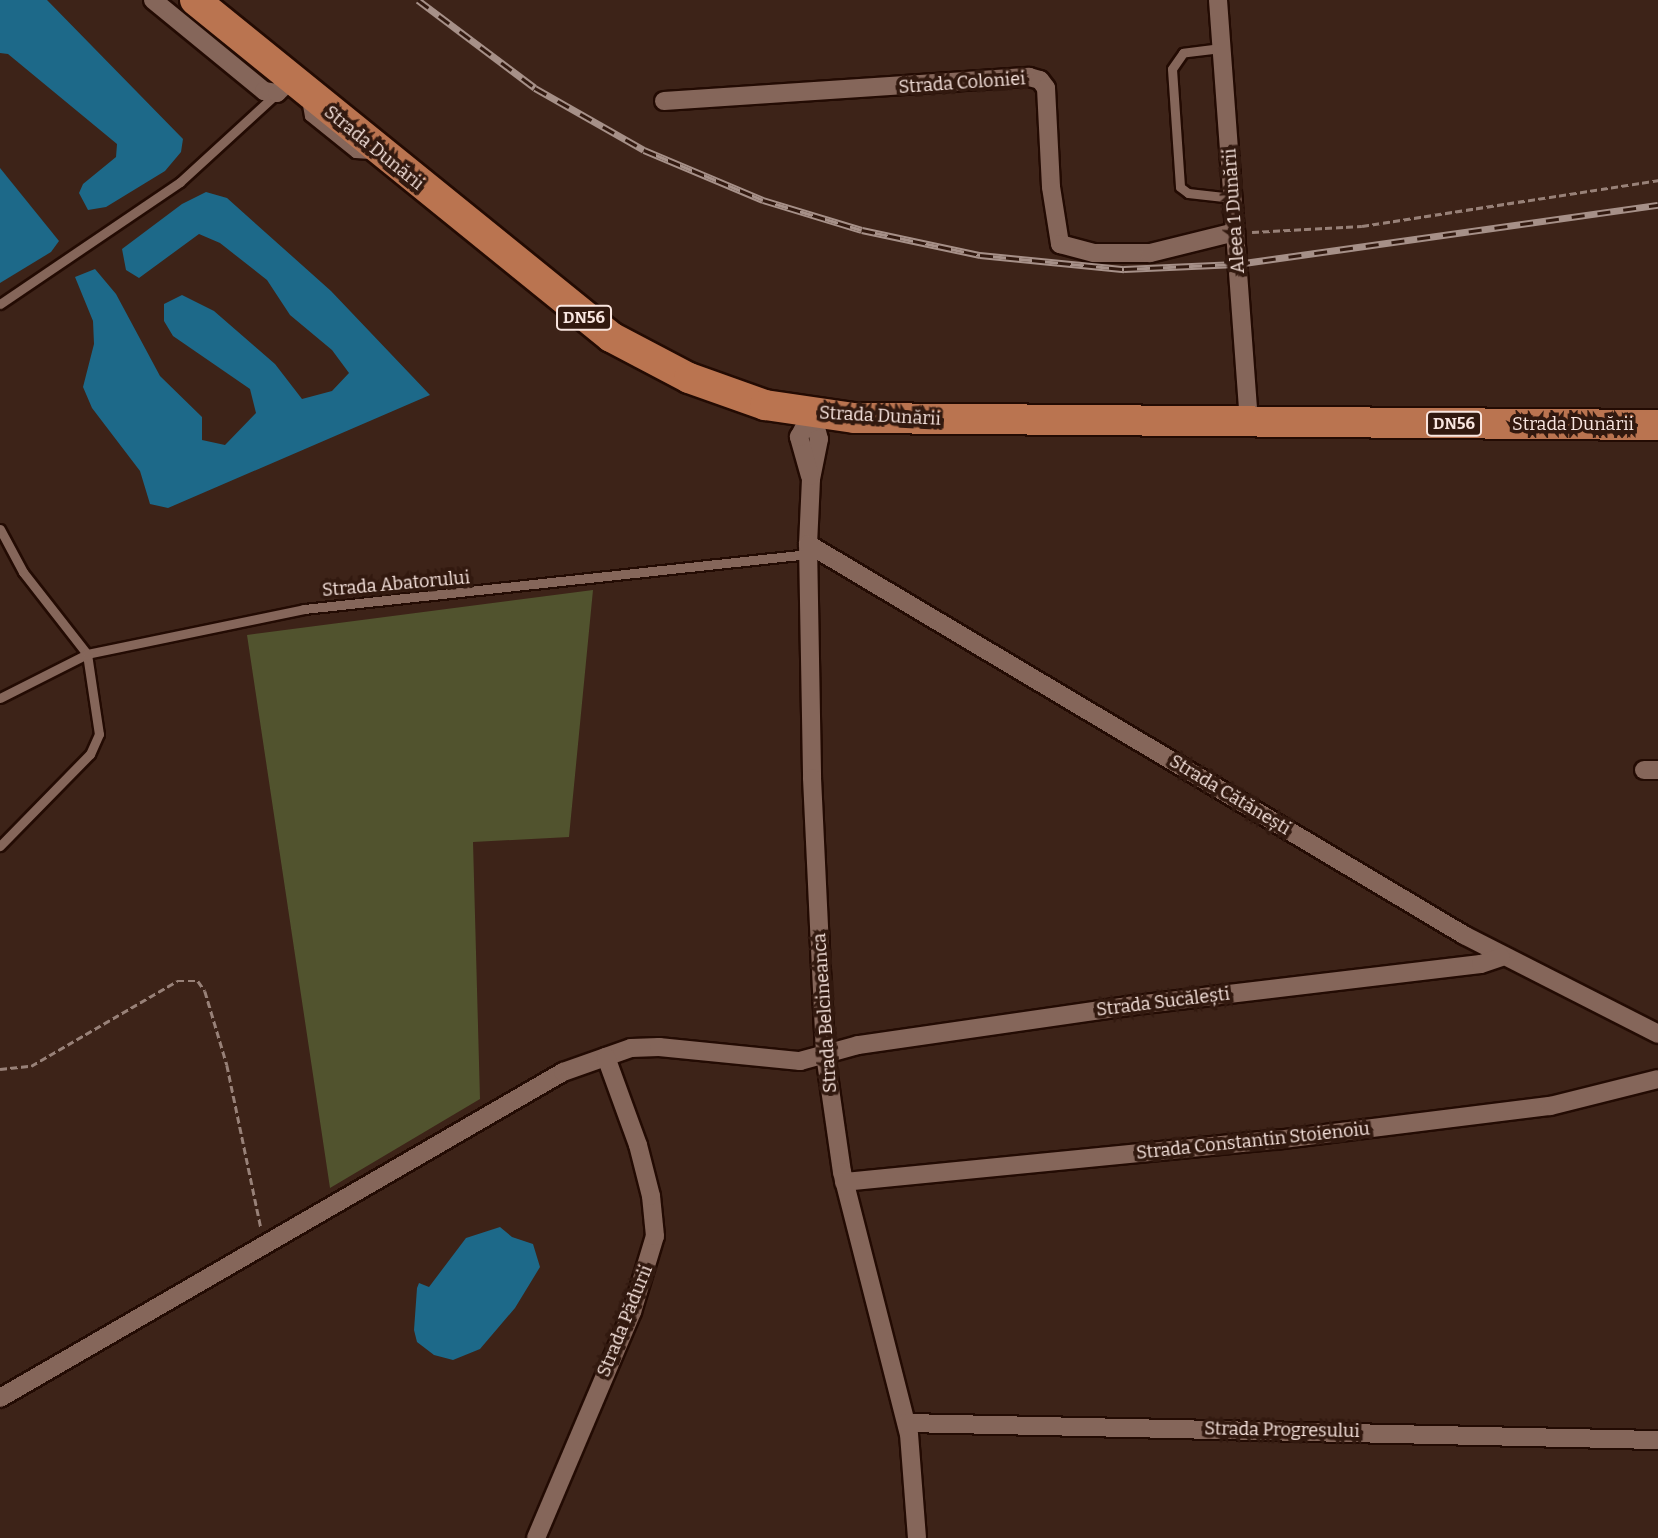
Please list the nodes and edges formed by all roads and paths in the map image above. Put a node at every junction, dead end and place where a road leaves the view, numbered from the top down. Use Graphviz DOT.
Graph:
graph roads {
  1 [pos="153,0"];
  2 [pos="195,0"];
  3 [pos="1218,0"];
  4 [pos="1222,48"];
  5 [pos="290,88"];
  6 [pos="664,101"];
  7 [pos="1658,180"];
  8 [pos="1233,198"];
  9 [pos="1235,232"];
  10 [pos="0,304"];
  11 [pos="812,413"];
  12 [pos="1249,423"];
  13 [pos="1658,425"];
  14 [pos="0,530"];
  15 [pos="808,549"];
  16 [pos="87,654"];
  17 [pos="0,698"];
  18 [pos="0,846"];
  19 [pos="1501,957"];
  20 [pos="1658,1034"];
  21 [pos="825,1054"];
  22 [pos="606,1057"];
  23 [pos="0,1069"];
  24 [pos="1658,1079"];
  25 [pos="844,1182"];
  26 [pos="264,1245"];
  27 [pos="0,1398"];
  28 [pos="907,1423"];
  29 [pos="1658,1440"];
  30 [pos="536,1538"];
  31 [pos="917,1538"];
  1 -- 5 [label="street"];
  2 -- 5 [label="highway, Strada Dunării / DN56"];
  3 -- 4 [label="street, Aleea 1 Dunării"];
  4 -- 8 [label="street, Aleea 1 Dunării"];
  4 -- 8 [label="lane"];
  5 -- 10 [label="lane"];
  5 -- 11 [label="highway, Strada Dunării / DN56"];
  6 -- 9 [label="street, Strada Coloniei"];
  7 -- 9 [label="path"];
  8 -- 9 [label="street, Aleea 1 Dunării"];
  9 -- 12 [label="street, Aleea 1 Dunării"];
  11 -- 12 [label="highway, Strada Dunării / DN56"];
  11 -- 15 [label="street, Strada Belcineanca"];
  12 -- 13 [label="highway, Strada Dunării / DN56"];
  14 -- 16 [label="lane"];
  15 -- 16 [label="lane, Strada Abatorului"];
  15 -- 19 [label="street, Strada Cătănești"];
  15 -- 21 [label="street, Strada Belcineanca"];
  16 -- 17 [label="lane, Strada Abatorului"];
  16 -- 18 [label="lane"];
  19 -- 20 [label="street, Strada Cătănești"];
  19 -- 21 [label="street, Strada Sucălești"];
  21 -- 22 [label="street, Strada Sucălești"];
  21 -- 25 [label="street, Strada Belcineanca"];
  22 -- 26 [label="street, Strada Sucălești"];
  22 -- 30 [label="street, Strada Pădurii"];
  23 -- 26 [label="path"];
  24 -- 25 [label="street, Strada Constantin Stoienoiu"];
  25 -- 28 [label="street, Strada Belcineanca"];
  26 -- 27 [label="street, Strada Sucălești"];
  28 -- 29 [label="street, Strada Progresului"];
  28 -- 31 [label="street, Strada Belcineanca"];
}
